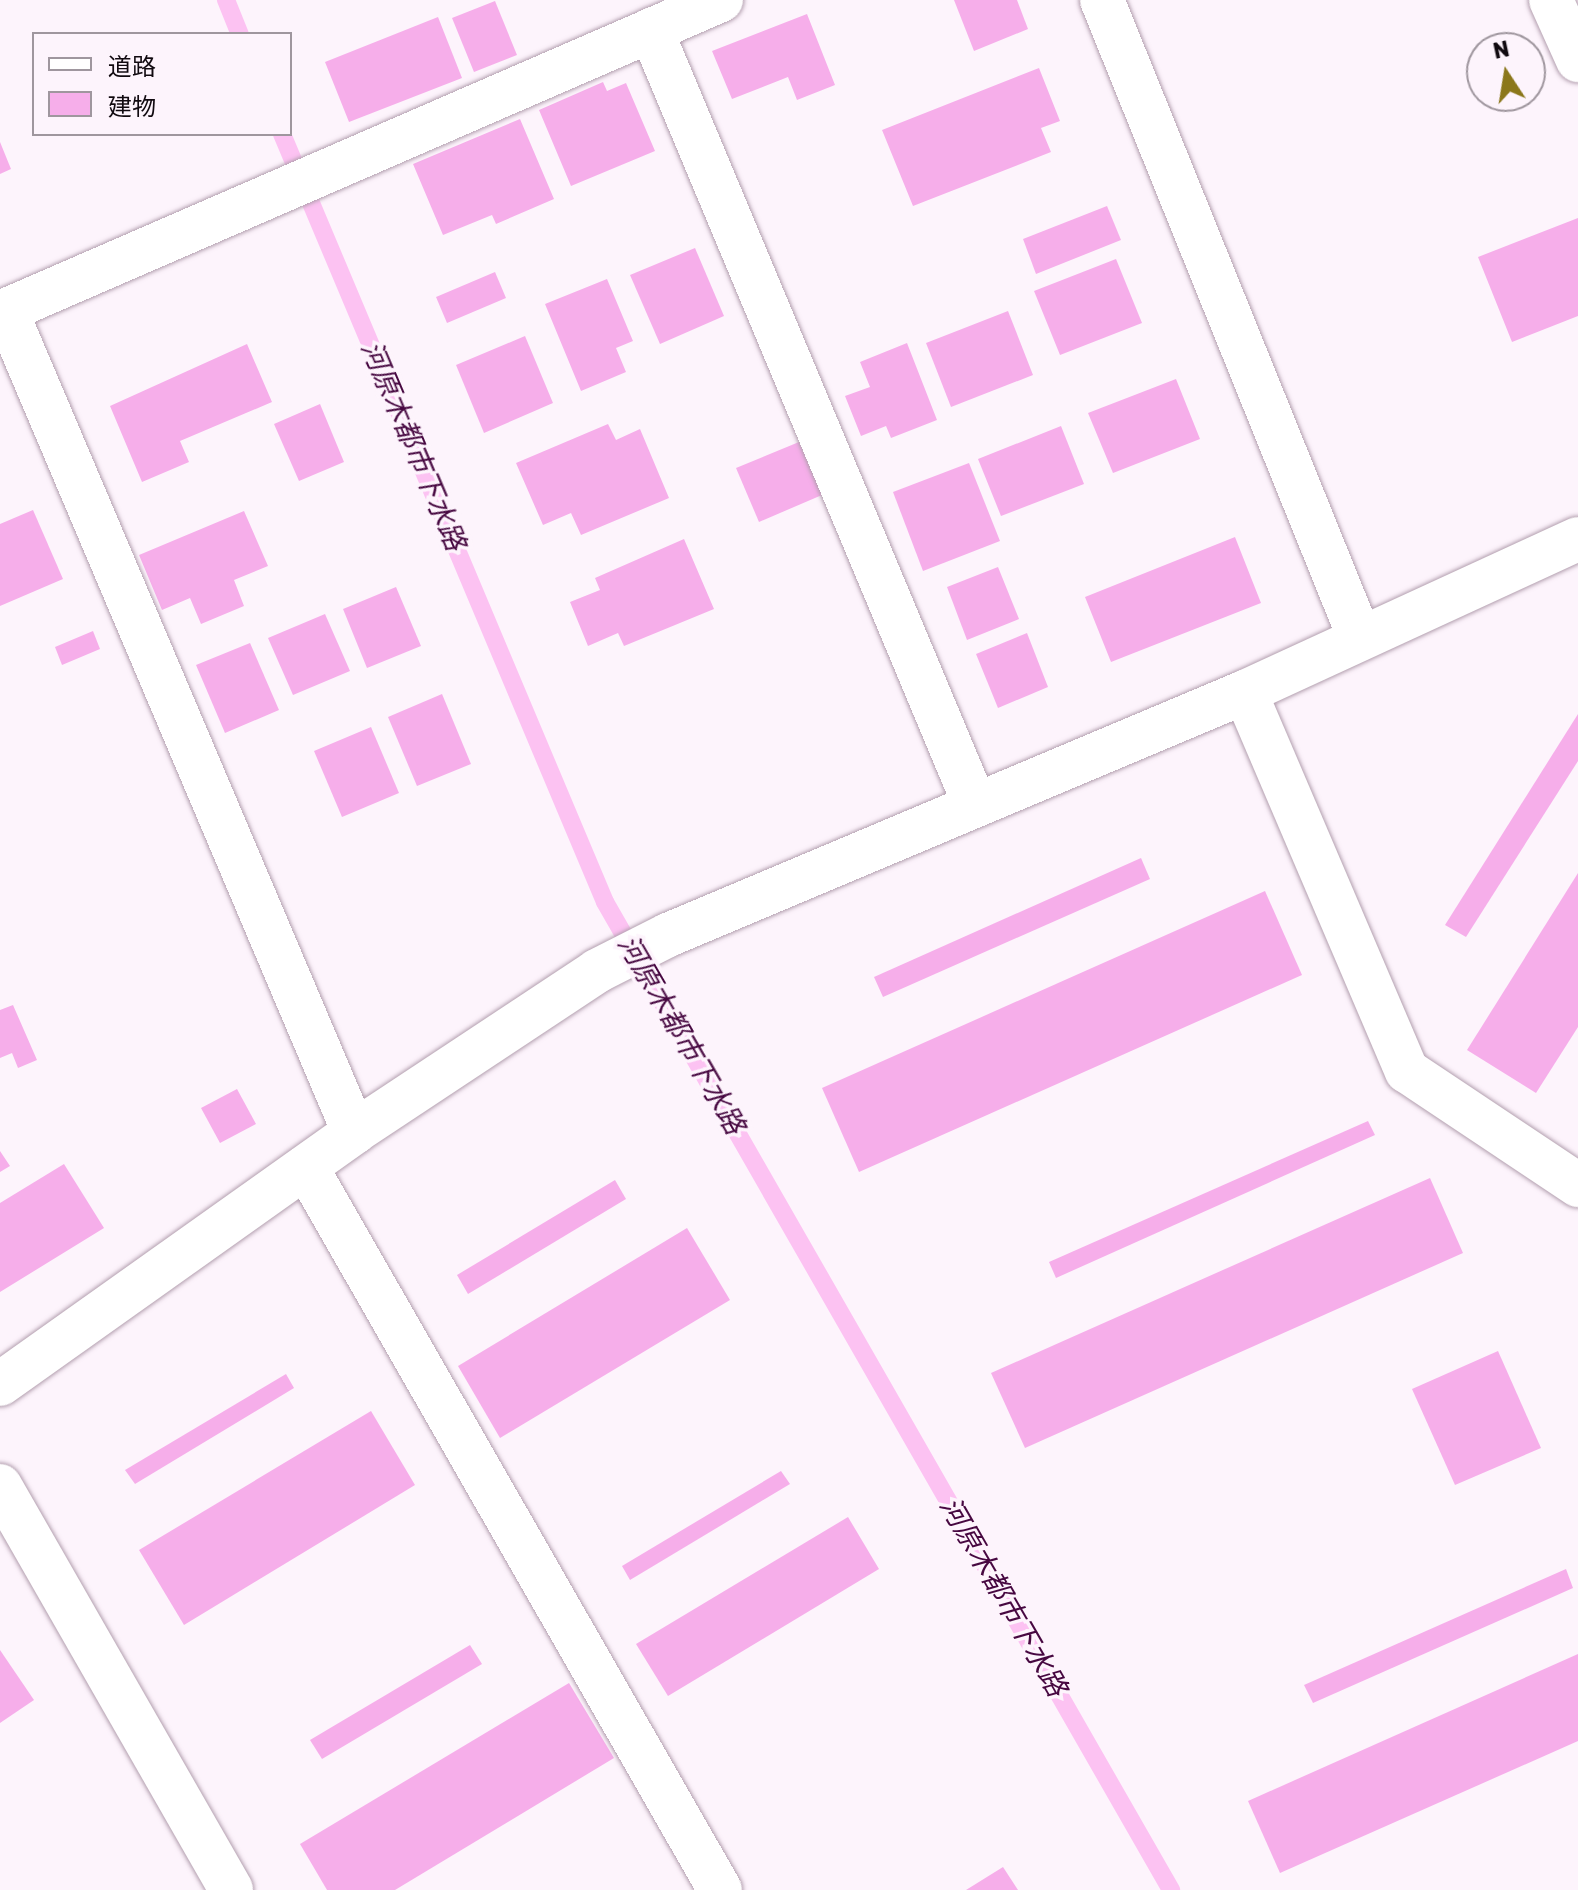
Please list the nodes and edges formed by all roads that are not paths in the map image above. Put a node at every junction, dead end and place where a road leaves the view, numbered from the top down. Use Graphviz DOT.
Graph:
graph roads {
  1 [pos="721,0"];
  2 [pos="1102,0"];
  3 [pos="1551,0"];
  4 [pos="651,30"];
  5 [pos="1578,60"];
  6 [pos="3,312"];
  7 [pos="1578,539"];
  8 [pos="1359,636"];
  9 [pos="1245,692"];
  10 [pos="975,805"];
  11 [pos="354,1132"];
  12 [pos="306,1167"];
  13 [pos="1578,1185"];
  14 [pos="0,1384"];
  15 [pos="0,1486"];
  16 [pos="231,1890"];
  17 [pos="720,1890"];
  1 -- 4 [label="street"];
  2 -- 8 [label="street"];
  3 -- 5 [label="street"];
  4 -- 6 [label="street"];
  4 -- 10 [label="street"];
  6 -- 11 [label="street"];
  7 -- 8 [label="street"];
  8 -- 9 [label="street"];
  9 -- 10 [label="street"];
  9 -- 13 [label="street"];
  10 -- 11 [label="street"];
  11 -- 12 [label="street"];
  12 -- 14 [label="street"];
  12 -- 17 [label="street"];
  15 -- 16 [label="street"];
}
